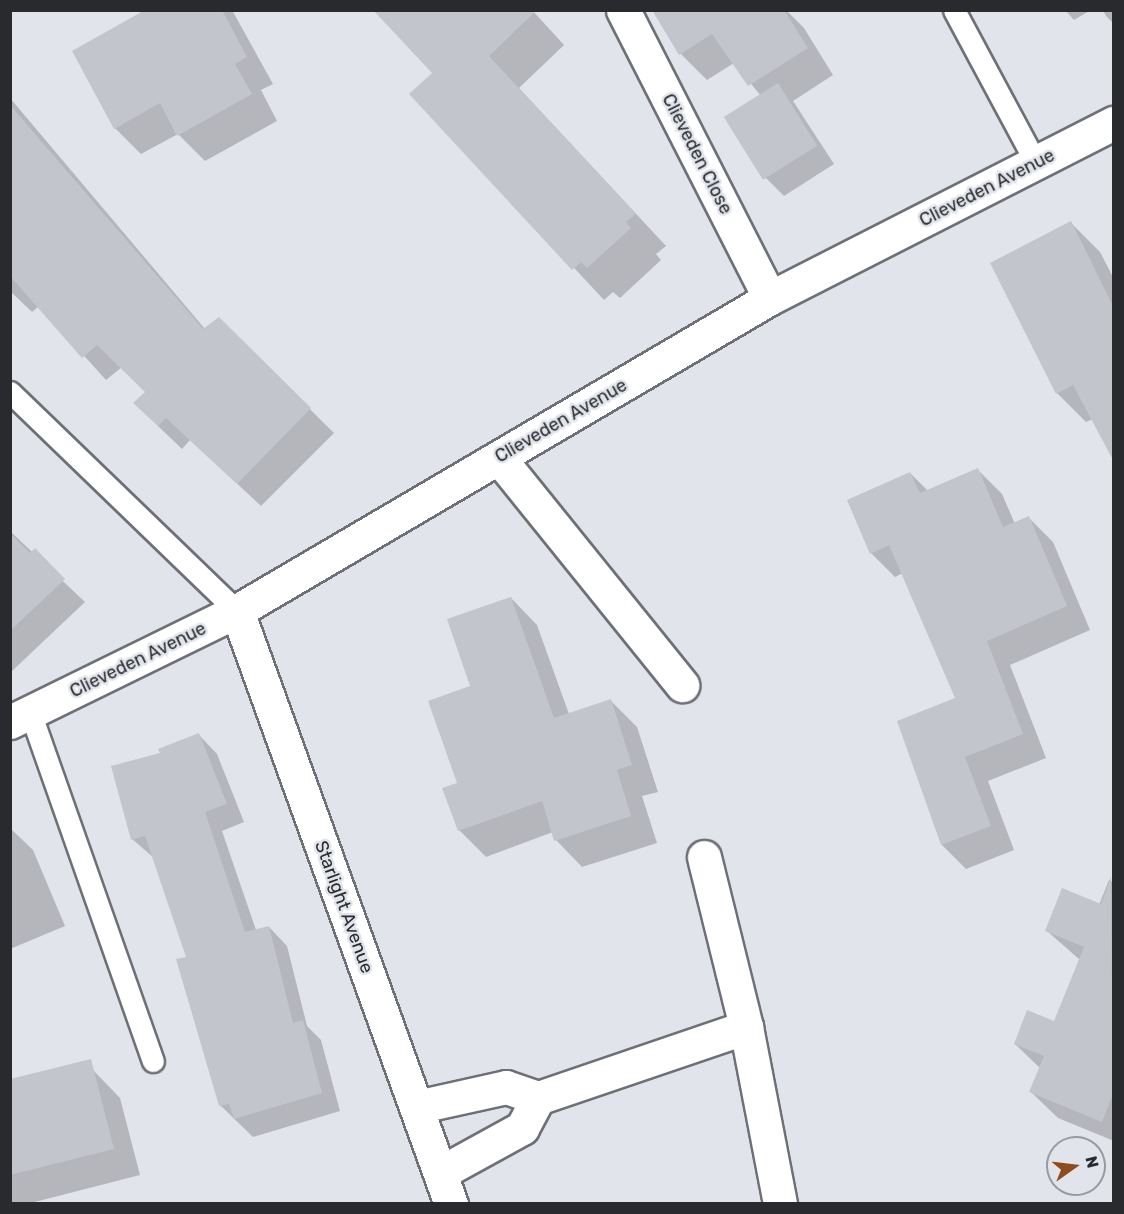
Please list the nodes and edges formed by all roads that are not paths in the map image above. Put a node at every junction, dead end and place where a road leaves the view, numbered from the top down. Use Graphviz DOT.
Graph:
graph roads {
  1 [pos="623,10"];
  2 [pos="954,10"];
  3 [pos="1113,123"];
  4 [pos="1036,163"];
  5 [pos="770,298"];
  6 [pos="10,392"];
  7 [pos="499,458"];
  8 [pos="237,611"];
  9 [pos="681,685"];
  10 [pos="20,717"];
  11 [pos="704,856"];
  12 [pos="746,1027"];
  13 [pos="153,1061"];
  14 [pos="538,1098"];
  15 [pos="416,1107"];
  16 [pos="440,1173"];
  17 [pos="451,1203"];
  18 [pos="780,1203"];
  1 -- 5 [label="street, Clieveden Close"];
  2 -- 4 [label="lane"];
  3 -- 4 [label="street, Clieveden Avenue"];
  4 -- 5 [label="street, Clieveden Avenue"];
  5 -- 7 [label="street, Clieveden Avenue"];
  6 -- 8 [label="lane"];
  7 -- 8 [label="street, Clieveden Avenue"];
  7 -- 9 [label="street"];
  8 -- 10 [label="street, Clieveden Avenue"];
  8 -- 15 [label="street, Starlight Avenue"];
  10 -- 13 [label="lane"];
  11 -- 12 [label="street"];
  12 -- 14 [label="street"];
  12 -- 18 [label="street"];
  14 -- 15 [label="street"];
  14 -- 16 [label="street"];
  15 -- 16 [label="street, Starlight Avenue"];
  16 -- 17 [label="street, Starlight Avenue"];
}
